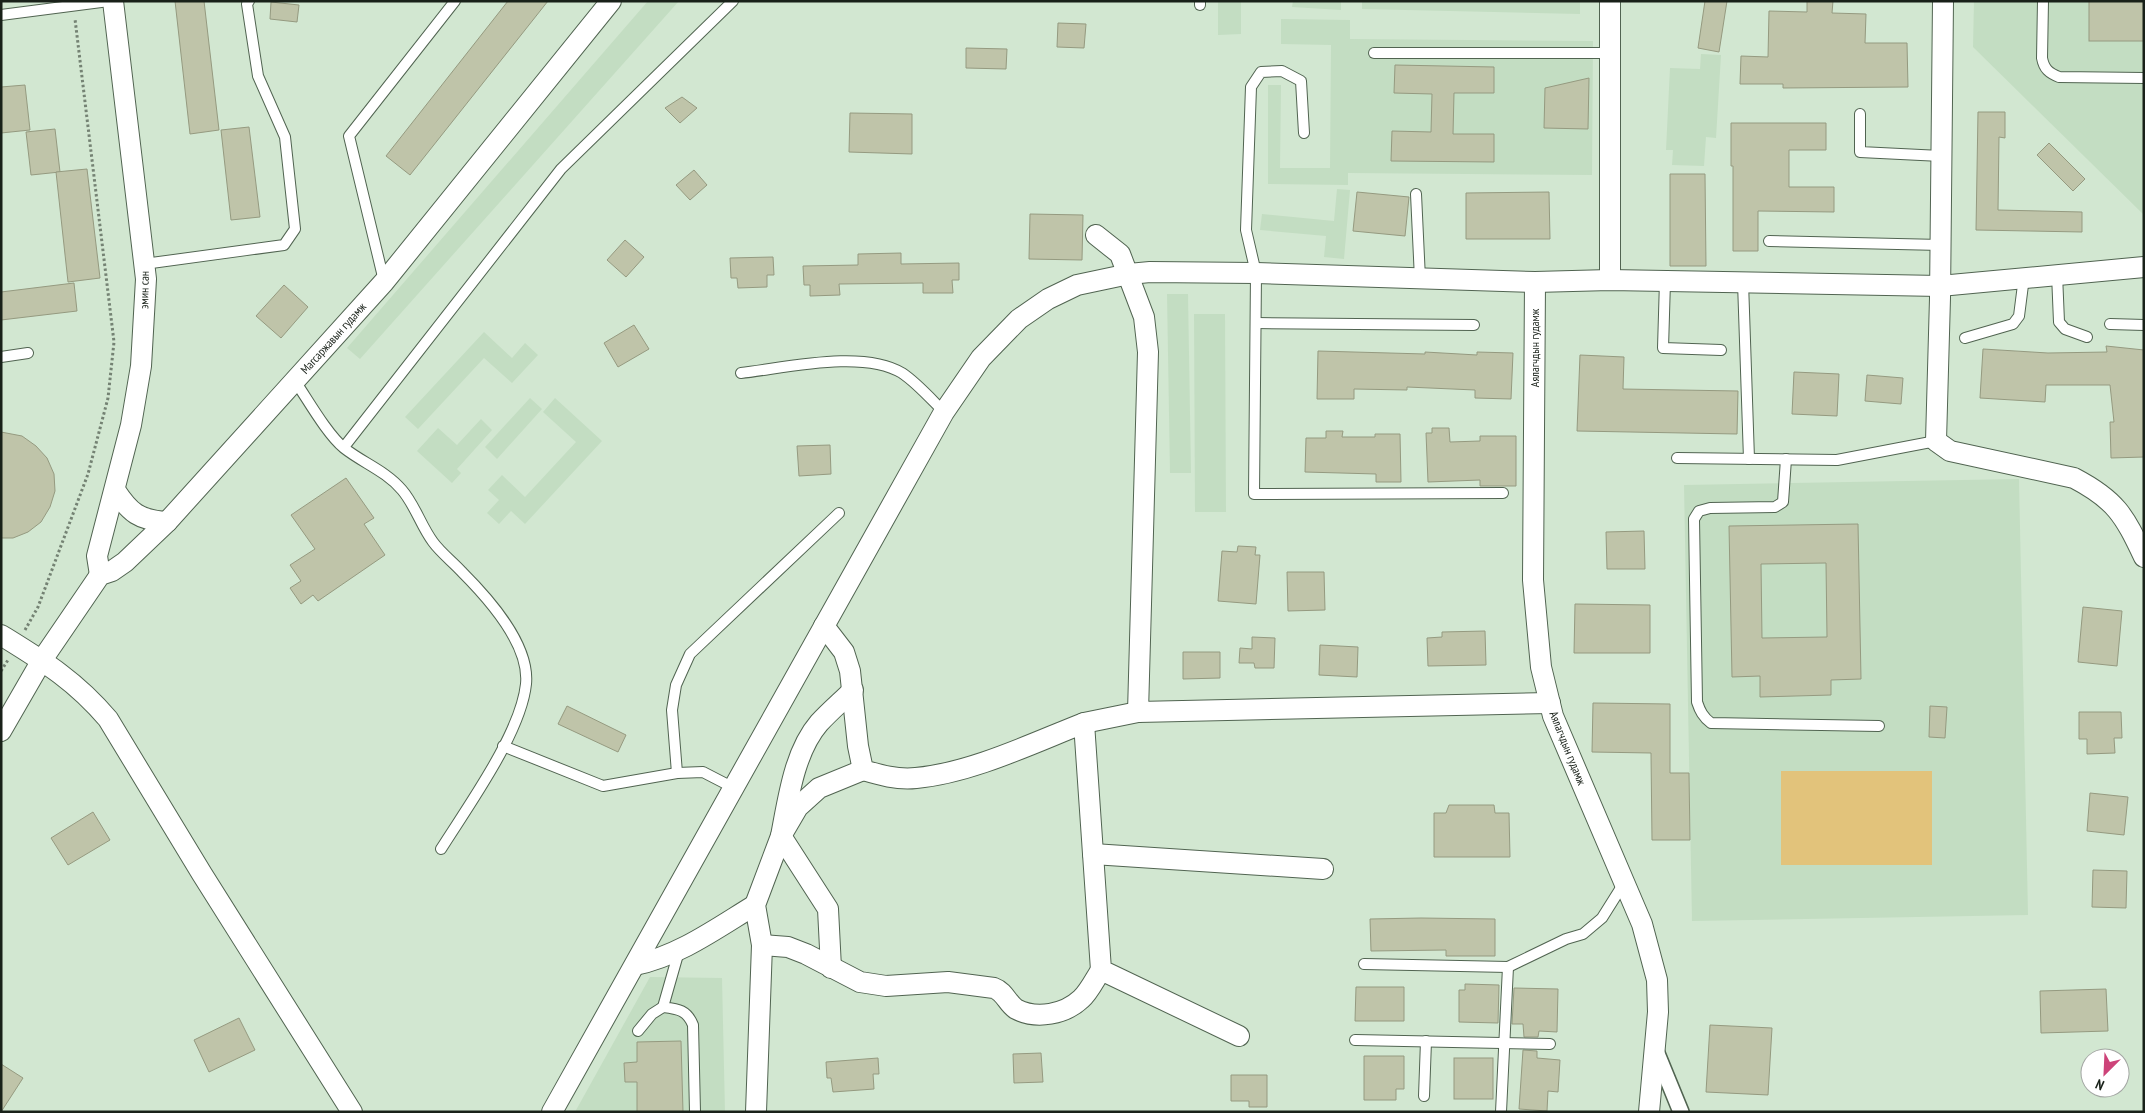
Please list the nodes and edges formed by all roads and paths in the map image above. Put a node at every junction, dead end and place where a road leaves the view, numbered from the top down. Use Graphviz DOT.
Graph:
graph roads {
  1 [pos="111,1"];
  2 [pos="249,1"];
  3 [pos="455,1"];
  4 [pos="611,1"];
  5 [pos="733,1"];
  6 [pos="1610,1"];
  7 [pos="1943,1"];
  8 [pos="2044,1"];
  9 [pos="73,6"];
  10 [pos="1,15"];
  11 [pos="1374,53"];
  12 [pos="1610,53"];
  13 [pos="2144,78"];
  14 [pos="1860,114"];
  15 [pos="1304,133"];
  16 [pos="1942,156"];
  17 [pos="1416,194"];
  18 [pos="1096,234"];
  19 [pos="1770,241"];
  20 [pos="1940,245"];
  21 [pos="144,264"];
  22 [pos="2144,267"];
  23 [pos="1256,273"];
  24 [pos="1129,274"];
  25 [pos="2057,274"];
  26 [pos="2024,277"];
  27 [pos="1420,279"];
  28 [pos="1610,280"];
  29 [pos="1666,281"];
  30 [pos="384,282"];
  31 [pos="1535,282"];
  32 [pos="1743,282"];
  33 [pos="1940,286"];
  34 [pos="1256,323"];
  35 [pos="2110,324"];
  36 [pos="1474,325"];
  37 [pos="2144,326"];
  38 [pos="2087,336"];
  39 [pos="1965,338"];
  40 [pos="1721,350"];
  41 [pos="28,353"];
  42 [pos="1,357"];
  43 [pos="741,373"];
  44 [pos="294,381"];
  45 [pos="944,412"];
  46 [pos="1936,441"];
  47 [pos="344,447"];
  48 [pos="1676,458"];
  49 [pos="1749,459"];
  50 [pos="1786,459"];
  51 [pos="115,490"];
  52 [pos="1503,493"];
  53 [pos="839,513"];
  54 [pos="167,522"];
  55 [pos="2144,557"];
  56 [pos="100,575"];
  57 [pos="824,626"];
  58 [pos="9,640"];
  59 [pos="42,660"];
  60 [pos="1,671"];
  61 [pos="853,690"];
  62 [pos="1550,703"];
  63 [pos="1138,712"];
  64 [pos="1084,723"];
  65 [pos="1879,726"];
  66 [pos="1,731"];
  67 [pos="503,746"];
  68 [pos="863,770"];
  69 [pos="677,773"];
  70 [pos="734,788"];
  71 [pos="781,836"];
  72 [pos="441,849"];
  73 [pos="1093,854"];
  74 [pos="1323,869"];
  75 [pos="1624,882"];
  76 [pos="755,905"];
  77 [pos="762,945"];
  78 [pos="679,950"];
  79 [pos="1364,964"];
  80 [pos="635,965"];
  81 [pos="1508,967"];
  82 [pos="831,968"];
  83 [pos="1101,970"];
  84 [pos="663,1007"];
  85 [pos="638,1031"];
  86 [pos="1239,1036"];
  87 [pos="1355,1040"];
  88 [pos="1426,1042"];
  89 [pos="1504,1043"];
  90 [pos="1550,1044"];
  91 [pos="1654,1048"];
  92 [pos="1424,1096"];
  93 [pos="554,1111"];
  94 [pos="352,1112"];
  95 [pos="695,1112"];
  96 [pos="756,1112"];
  97 [pos="1501,1112"];
  98 [pos="1649,1112"];
  99 [pos="1681,1112"];
  1 -- 9 [label="lane"];
  1 -- 21 [label="street, эмин сан"];
  2 -- 21 [label="lane"];
  3 -- 30 [label="lane"];
  4 -- 30 [label="street, Магсаржавын гудамж"];
  5 -- 47 [label="lane"];
  6 -- 12 [label="street"];
  7 -- 16 [label="street"];
  8 -- 13 [label="lane"];
  9 -- 10 [label="lane"];
  9 -- 58 [label="path"];
  11 -- 12 [label="lane"];
  12 -- 28 [label="street"];
  14 -- 16 [label="lane"];
  15 -- 23 [label="lane"];
  16 -- 20 [label="street"];
  17 -- 27 [label="lane"];
  18 -- 24 [label="street"];
  19 -- 20 [label="lane"];
  20 -- 33 [label="street"];
  21 -- 51 [label="street, эмин сан"];
  22 -- 25 [label="street"];
  23 -- 24 [label="street"];
  23 -- 27 [label="street"];
  23 -- 34 [label="lane"];
  24 -- 45 [label="street"];
  24 -- 63 [label="street"];
  25 -- 26 [label="street"];
  25 -- 38 [label="lane"];
  26 -- 33 [label="street"];
  26 -- 39 [label="lane"];
  27 -- 31 [label="street"];
  28 -- 29 [label="street"];
  28 -- 31 [label="street"];
  29 -- 32 [label="street"];
  29 -- 40 [label="lane"];
  30 -- 44 [label="street, Магсаржавын гудамж"];
  31 -- 62 [label="street, Аялагчдын гудамж"];
  32 -- 33 [label="street"];
  32 -- 49 [label="lane"];
  33 -- 46 [label="street"];
  34 -- 36 [label="lane"];
  34 -- 52 [label="lane"];
  35 -- 37 [label="lane"];
  41 -- 42 [label="lane"];
  43 -- 45 [label="lane"];
  44 -- 47 [label="lane"];
  44 -- 54 [label="street, Магсаржавын гудамж"];
  45 -- 57 [label="street"];
  46 -- 50 [label="lane"];
  46 -- 55 [label="street"];
  47 -- 67 [label="lane"];
  48 -- 49 [label="lane"];
  49 -- 50 [label="lane"];
  50 -- 65 [label="lane"];
  51 -- 54 [label="street"];
  51 -- 56 [label="street, эмин сан"];
  53 -- 69 [label="lane"];
  54 -- 56 [label="street, Магсаржавын гудамж"];
  56 -- 59 [label="street, Магсаржавын гудамж"];
  57 -- 61 [label="street"];
  57 -- 70 [label="street"];
  58 -- 59 [label="street"];
  58 -- 60 [label="path"];
  59 -- 66 [label="street, Магсаржавын гудамж"];
  59 -- 94 [label="street"];
  61 -- 68 [label="street"];
  61 -- 71 [label="street"];
  62 -- 63 [label="street"];
  62 -- 75 [label="street, Аялагчдын гудамж"];
  63 -- 64 [label="street"];
  64 -- 68 [label="street"];
  64 -- 73 [label="street"];
  67 -- 69 [label="lane"];
  67 -- 72 [label="lane"];
  68 -- 71 [label="street"];
  69 -- 70 [label="lane"];
  70 -- 80 [label="street"];
  71 -- 76 [label="street"];
  71 -- 82 [label="street"];
  73 -- 74 [label="street"];
  73 -- 83 [label="street"];
  75 -- 81 [label="lane"];
  75 -- 91 [label="street, Аялагчдын гудамж"];
  76 -- 77 [label="street"];
  76 -- 78 [label="street"];
  77 -- 82 [label="street"];
  77 -- 96 [label="street"];
  78 -- 80 [label="street"];
  78 -- 84 [label="lane"];
  79 -- 81 [label="lane"];
  80 -- 93 [label="street"];
  81 -- 89 [label="lane"];
  82 -- 83 [label="street"];
  83 -- 86 [label="street"];
  84 -- 85 [label="lane"];
  84 -- 95 [label="lane"];
  87 -- 88 [label="lane"];
  88 -- 89 [label="lane"];
  88 -- 92 [label="lane"];
  89 -- 90 [label="lane"];
  89 -- 97 [label="lane"];
  91 -- 98 [label="street, Аялагчдын гудамж"];
  91 -- 99 [label="street"];
}
